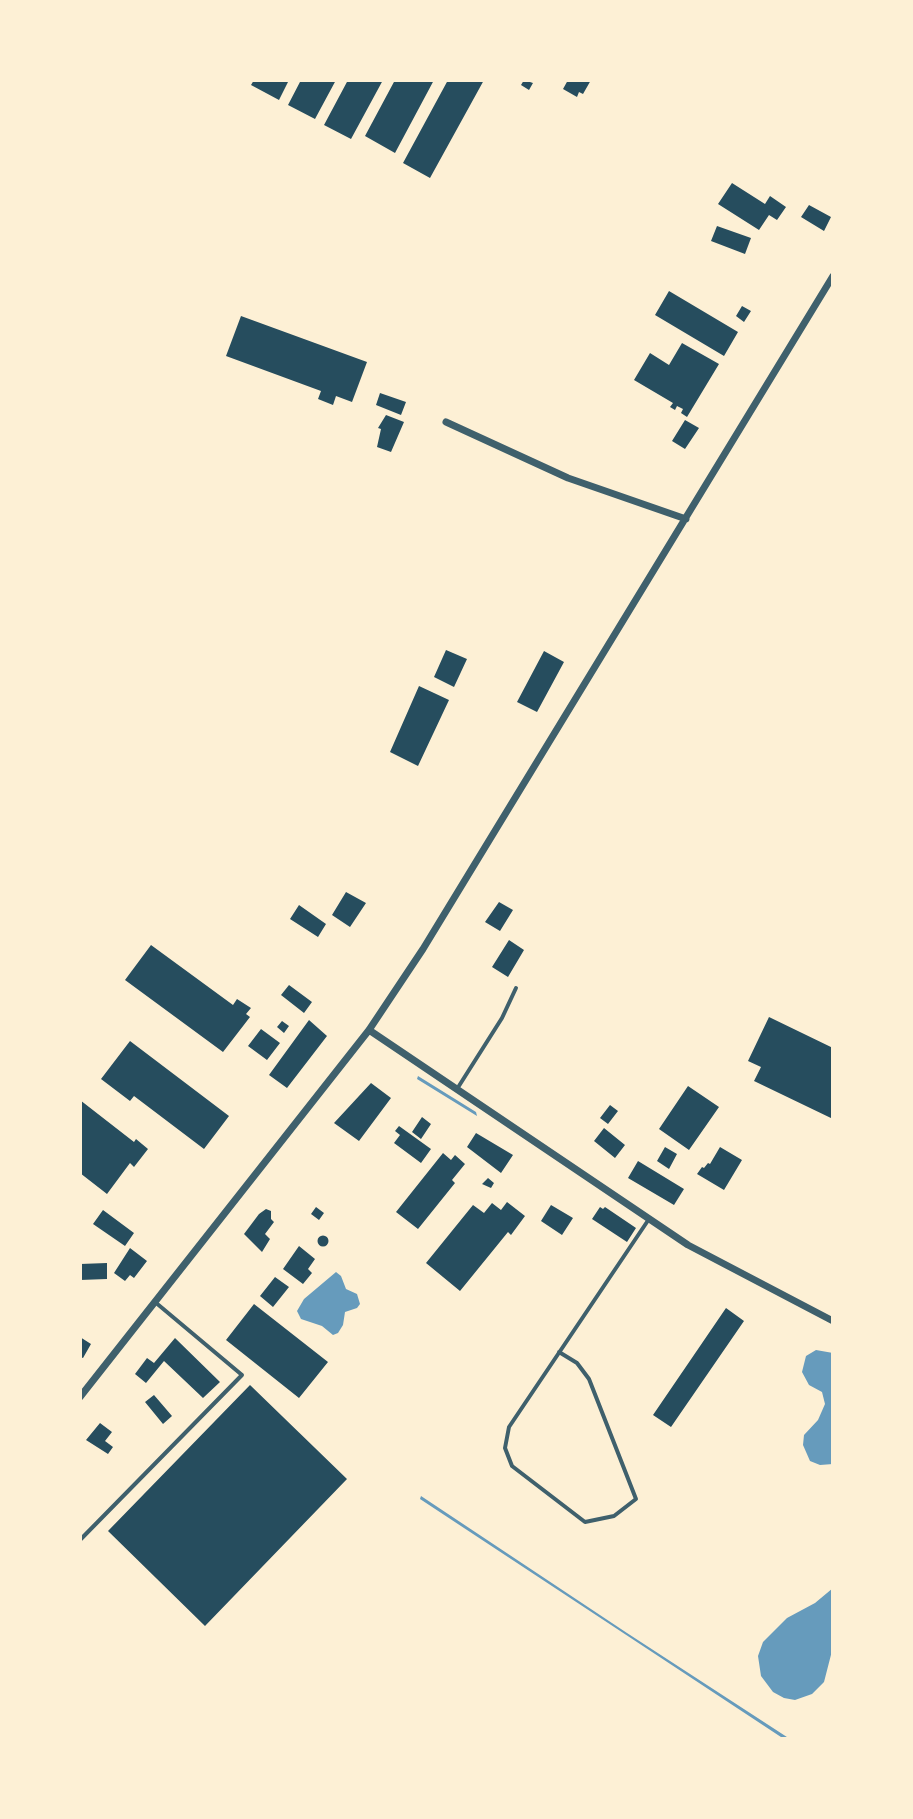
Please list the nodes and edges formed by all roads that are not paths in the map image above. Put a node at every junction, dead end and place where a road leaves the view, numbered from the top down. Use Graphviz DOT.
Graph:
graph roads {
  1 [pos="833,276"];
  2 [pos="446,422"];
  3 [pos="686,519"];
  4 [pos="516,988"];
  5 [pos="369,1030"];
  6 [pos="457,1089"];
  7 [pos="649,1219"];
  8 [pos="155,1302"];
  9 [pos="833,1321"];
  10 [pos="559,1352"];
  11 [pos="80,1397"];
  12 [pos="80,1540"];
  1 -- 3 [label="street"];
  2 -- 3 [label="street"];
  3 -- 5 [label="street"];
  4 -- 6 [label="lane"];
  5 -- 6 [label="street"];
  5 -- 8 [label="street"];
  6 -- 7 [label="street"];
  7 -- 9 [label="street"];
  7 -- 10 [label="lane"];
  8 -- 11 [label="street"];
  8 -- 12 [label="lane"];
  10 -- 10 [label="lane"];
}
